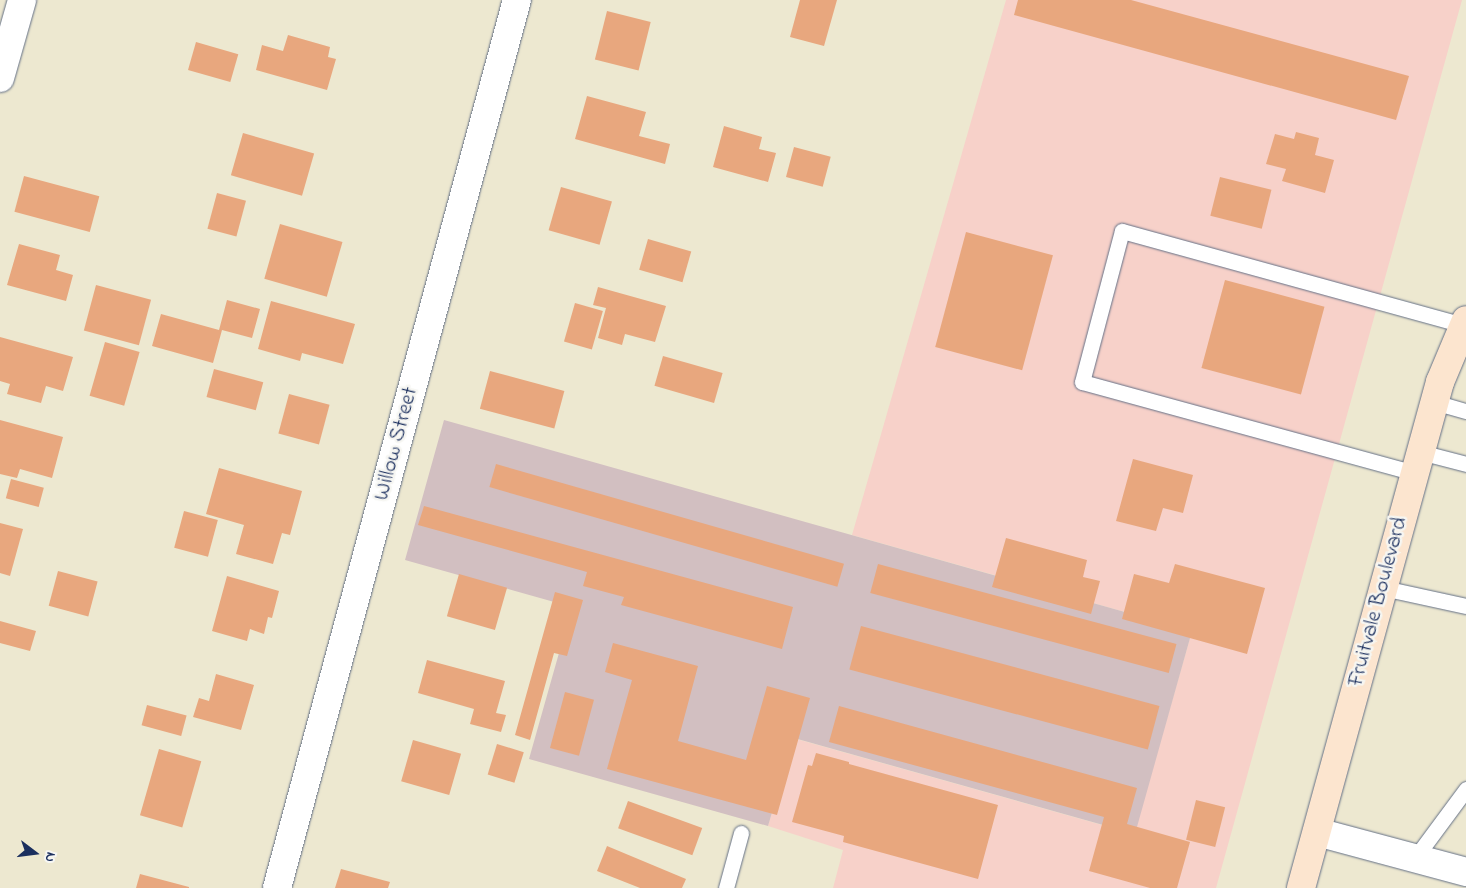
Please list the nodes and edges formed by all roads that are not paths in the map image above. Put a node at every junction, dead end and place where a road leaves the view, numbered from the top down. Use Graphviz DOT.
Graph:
graph roads {
  1 [pos="22,0"];
  2 [pos="517,0"];
  3 [pos="0,78"];
  4 [pos="1465,322"];
  5 [pos="1434,402"];
  6 [pos="1466,411"];
  7 [pos="1417,462"];
  8 [pos="1466,464"];
  9 [pos="1383,588"];
  10 [pos="1466,606"];
  11 [pos="1466,789"];
  12 [pos="1317,832"];
  13 [pos="741,833"];
  14 [pos="1415,858"];
  15 [pos="1466,872"];
  16 [pos="277,888"];
  17 [pos="726,888"];
  18 [pos="1301,888"];
  1 -- 3 [label="street"];
  2 -- 16 [label="street, Willow Street"];
  4 -- 5 [label="main road, Fruitvale Boulevard"];
  4 -- 7 [label="lane"];
  5 -- 6 [label="lane"];
  5 -- 7 [label="main road, Fruitvale Boulevard"];
  7 -- 8 [label="lane"];
  7 -- 9 [label="main road, Fruitvale Boulevard"];
  9 -- 10 [label="lane"];
  9 -- 12 [label="main road, Fruitvale Boulevard"];
  11 -- 14 [label="lane"];
  12 -- 14 [label="street"];
  12 -- 18 [label="main road, Fruitvale Boulevard"];
  13 -- 17 [label="lane"];
  14 -- 15 [label="street"];
}
